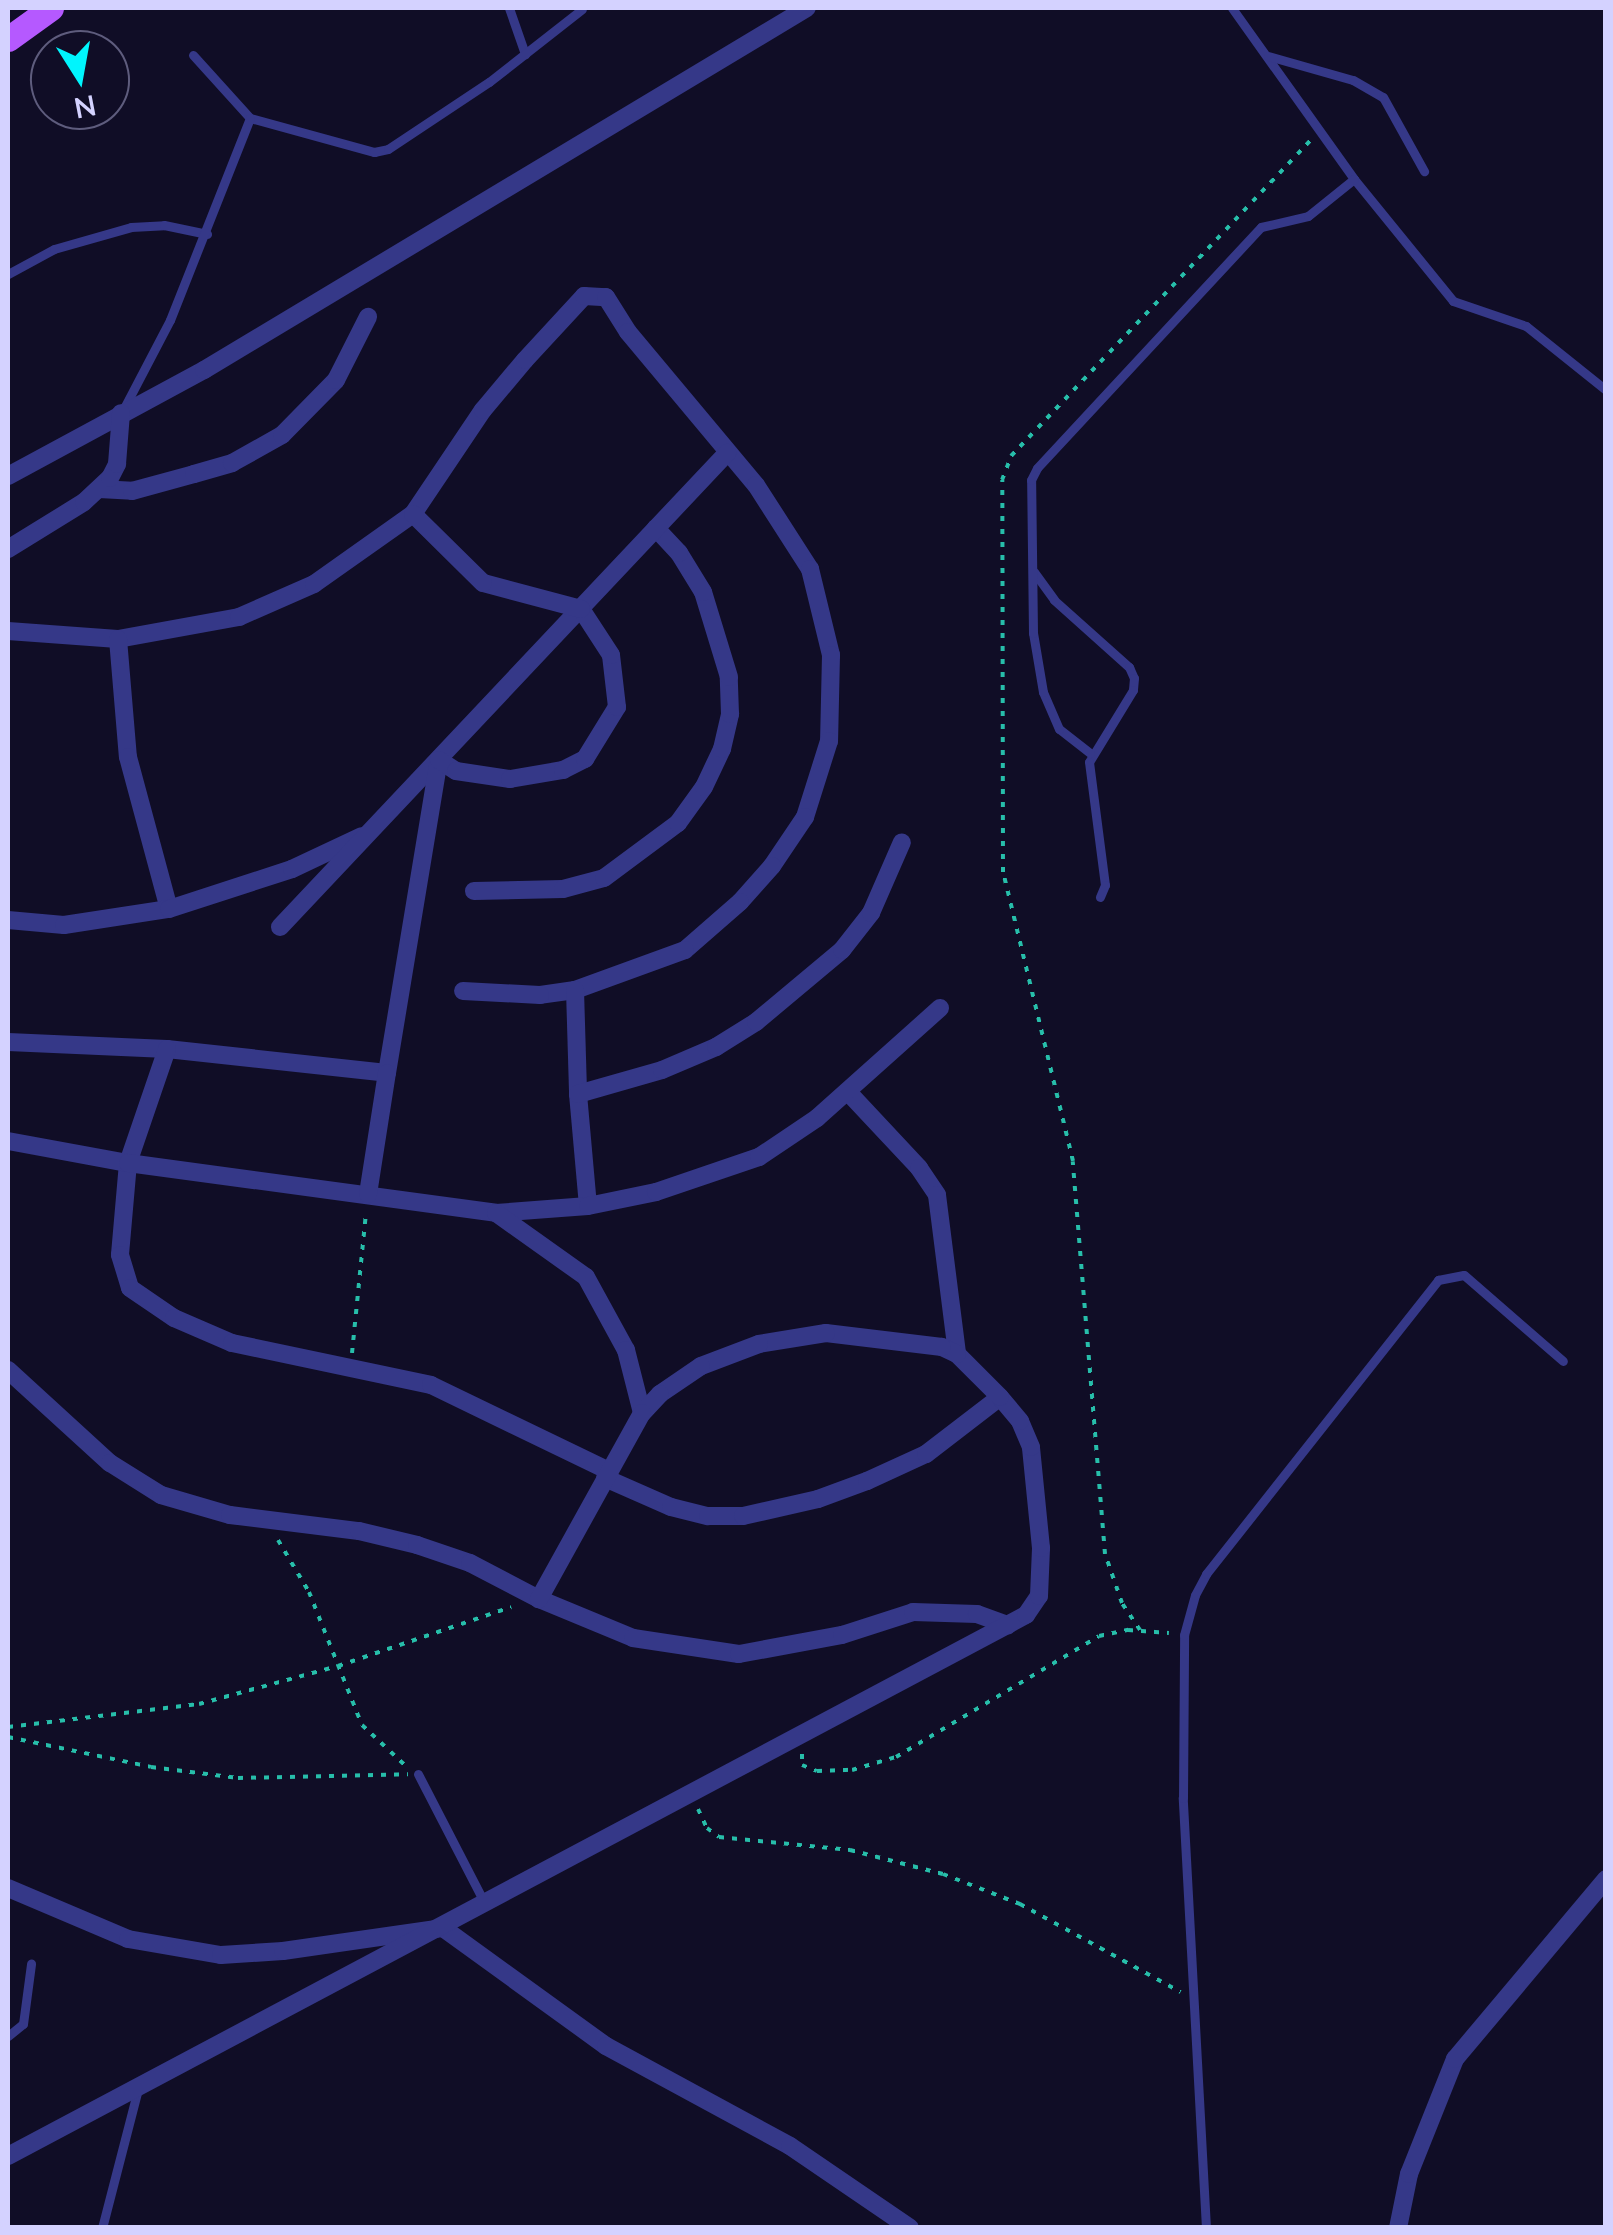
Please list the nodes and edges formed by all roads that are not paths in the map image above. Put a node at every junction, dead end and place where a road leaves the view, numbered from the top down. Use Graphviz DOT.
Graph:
graph roads {
  1 [pos="51,8"];
  2 [pos="510,8"];
  3 [pos="807,8"];
  4 [pos="1232,8"];
  5 [pos="582,9"];
  6 [pos="8,39"];
  7 [pos="526,54"];
  8 [pos="193,55"];
  9 [pos="1268,56"];
  10 [pos="250,118"];
  11 [pos="1424,171"];
  12 [pos="1354,179"];
  13 [pos="206,234"];
  14 [pos="8,274"];
  15 [pos="368,317"];
  16 [pos="1606,390"];
  17 [pos="121,413"];
  18 [pos="727,453"];
  19 [pos="8,476"];
  20 [pos="100,490"];
  21 [pos="412,514"];
  22 [pos="656,528"];
  23 [pos="8,549"];
  24 [pos="1033,571"];
  25 [pos="582,609"];
  26 [pos="8,631"];
  27 [pos="118,639"];
  28 [pos="1090,753"];
  29 [pos="440,760"];
  30 [pos="375,829"];
  31 [pos="902,842"];
  32 [pos="474,891"];
  33 [pos="1100,897"];
  34 [pos="169,908"];
  35 [pos="8,920"];
  36 [pos="280,927"];
  37 [pos="575,990"];
  38 [pos="462,991"];
  39 [pos="940,1008"];
  40 [pos="8,1042"];
  41 [pos="166,1049"];
  42 [pos="388,1074"];
  43 [pos="848,1092"];
  44 [pos="578,1094"];
  45 [pos="8,1141"];
  46 [pos="128,1163"];
  47 [pos="368,1194"];
  48 [pos="588,1206"];
  49 [pos="496,1213"];
  50 [pos="957,1354"];
  51 [pos="1562,1362"];
  52 [pos="8,1370"];
  53 [pos="1000,1398"];
  54 [pos="642,1413"];
  55 [pos="607,1474"];
  56 [pos="539,1598"];
  57 [pos="1008,1626"];
  58 [pos="418,1774"];
  59 [pos="1606,1879"];
  60 [pos="8,1888"];
  61 [pos="485,1905"];
  62 [pos="443,1928"];
  63 [pos="31,1964"];
  64 [pos="8,2036"];
  65 [pos="138,2086"];
  66 [pos="8,2156"];
  67 [pos="102,2228"];
  68 [pos="910,2228"];
  69 [pos="1206,2228"];
  70 [pos="1398,2228"];
  1 -- 6 [label="main road"];
  2 -- 7 [label="lane"];
  3 -- 17 [label="street"];
  4 -- 9 [label="lane"];
  5 -- 7 [label="lane"];
  7 -- 10 [label="lane"];
  8 -- 10 [label="lane"];
  9 -- 11 [label="lane"];
  9 -- 12 [label="lane"];
  10 -- 13 [label="lane"];
  12 -- 16 [label="lane"];
  12 -- 24 [label="lane"];
  13 -- 14 [label="lane"];
  13 -- 17 [label="lane"];
  15 -- 20 [label="street"];
  17 -- 19 [label="street"];
  17 -- 20 [label="street"];
  18 -- 21 [label="street"];
  18 -- 22 [label="street"];
  18 -- 37 [label="street"];
  20 -- 23 [label="street"];
  21 -- 25 [label="street"];
  21 -- 27 [label="street"];
  22 -- 25 [label="street"];
  22 -- 32 [label="street"];
  24 -- 28 [label="lane"];
  24 -- 28 [label="lane"];
  25 -- 29 [label="street"];
  25 -- 29 [label="street"];
  26 -- 27 [label="street"];
  27 -- 34 [label="street"];
  28 -- 33 [label="lane"];
  29 -- 30 [label="street"];
  29 -- 42 [label="street"];
  30 -- 34 [label="street"];
  30 -- 36 [label="street"];
  31 -- 44 [label="street"];
  34 -- 35 [label="street"];
  37 -- 38 [label="street"];
  37 -- 44 [label="street"];
  39 -- 43 [label="street"];
  40 -- 41 [label="street"];
  41 -- 42 [label="street"];
  41 -- 46 [label="street"];
  42 -- 47 [label="street"];
  43 -- 48 [label="street"];
  43 -- 50 [label="street"];
  44 -- 48 [label="street"];
  45 -- 46 [label="street"];
  46 -- 47 [label="street"];
  46 -- 55 [label="street"];
  47 -- 49 [label="street"];
  48 -- 49 [label="street"];
  49 -- 54 [label="street"];
  50 -- 53 [label="street"];
  50 -- 54 [label="street"];
  51 -- 69 [label="lane"];
  52 -- 56 [label="street"];
  53 -- 55 [label="street"];
  53 -- 57 [label="street"];
  54 -- 55 [label="street"];
  55 -- 56 [label="street"];
  56 -- 57 [label="street"];
  57 -- 61 [label="street"];
  58 -- 61 [label="lane"];
  59 -- 70 [label="street"];
  60 -- 62 [label="street"];
  61 -- 62 [label="street"];
  62 -- 65 [label="street"];
  62 -- 68 [label="street"];
  63 -- 64 [label="lane"];
  65 -- 66 [label="street"];
  65 -- 67 [label="lane"];
}
